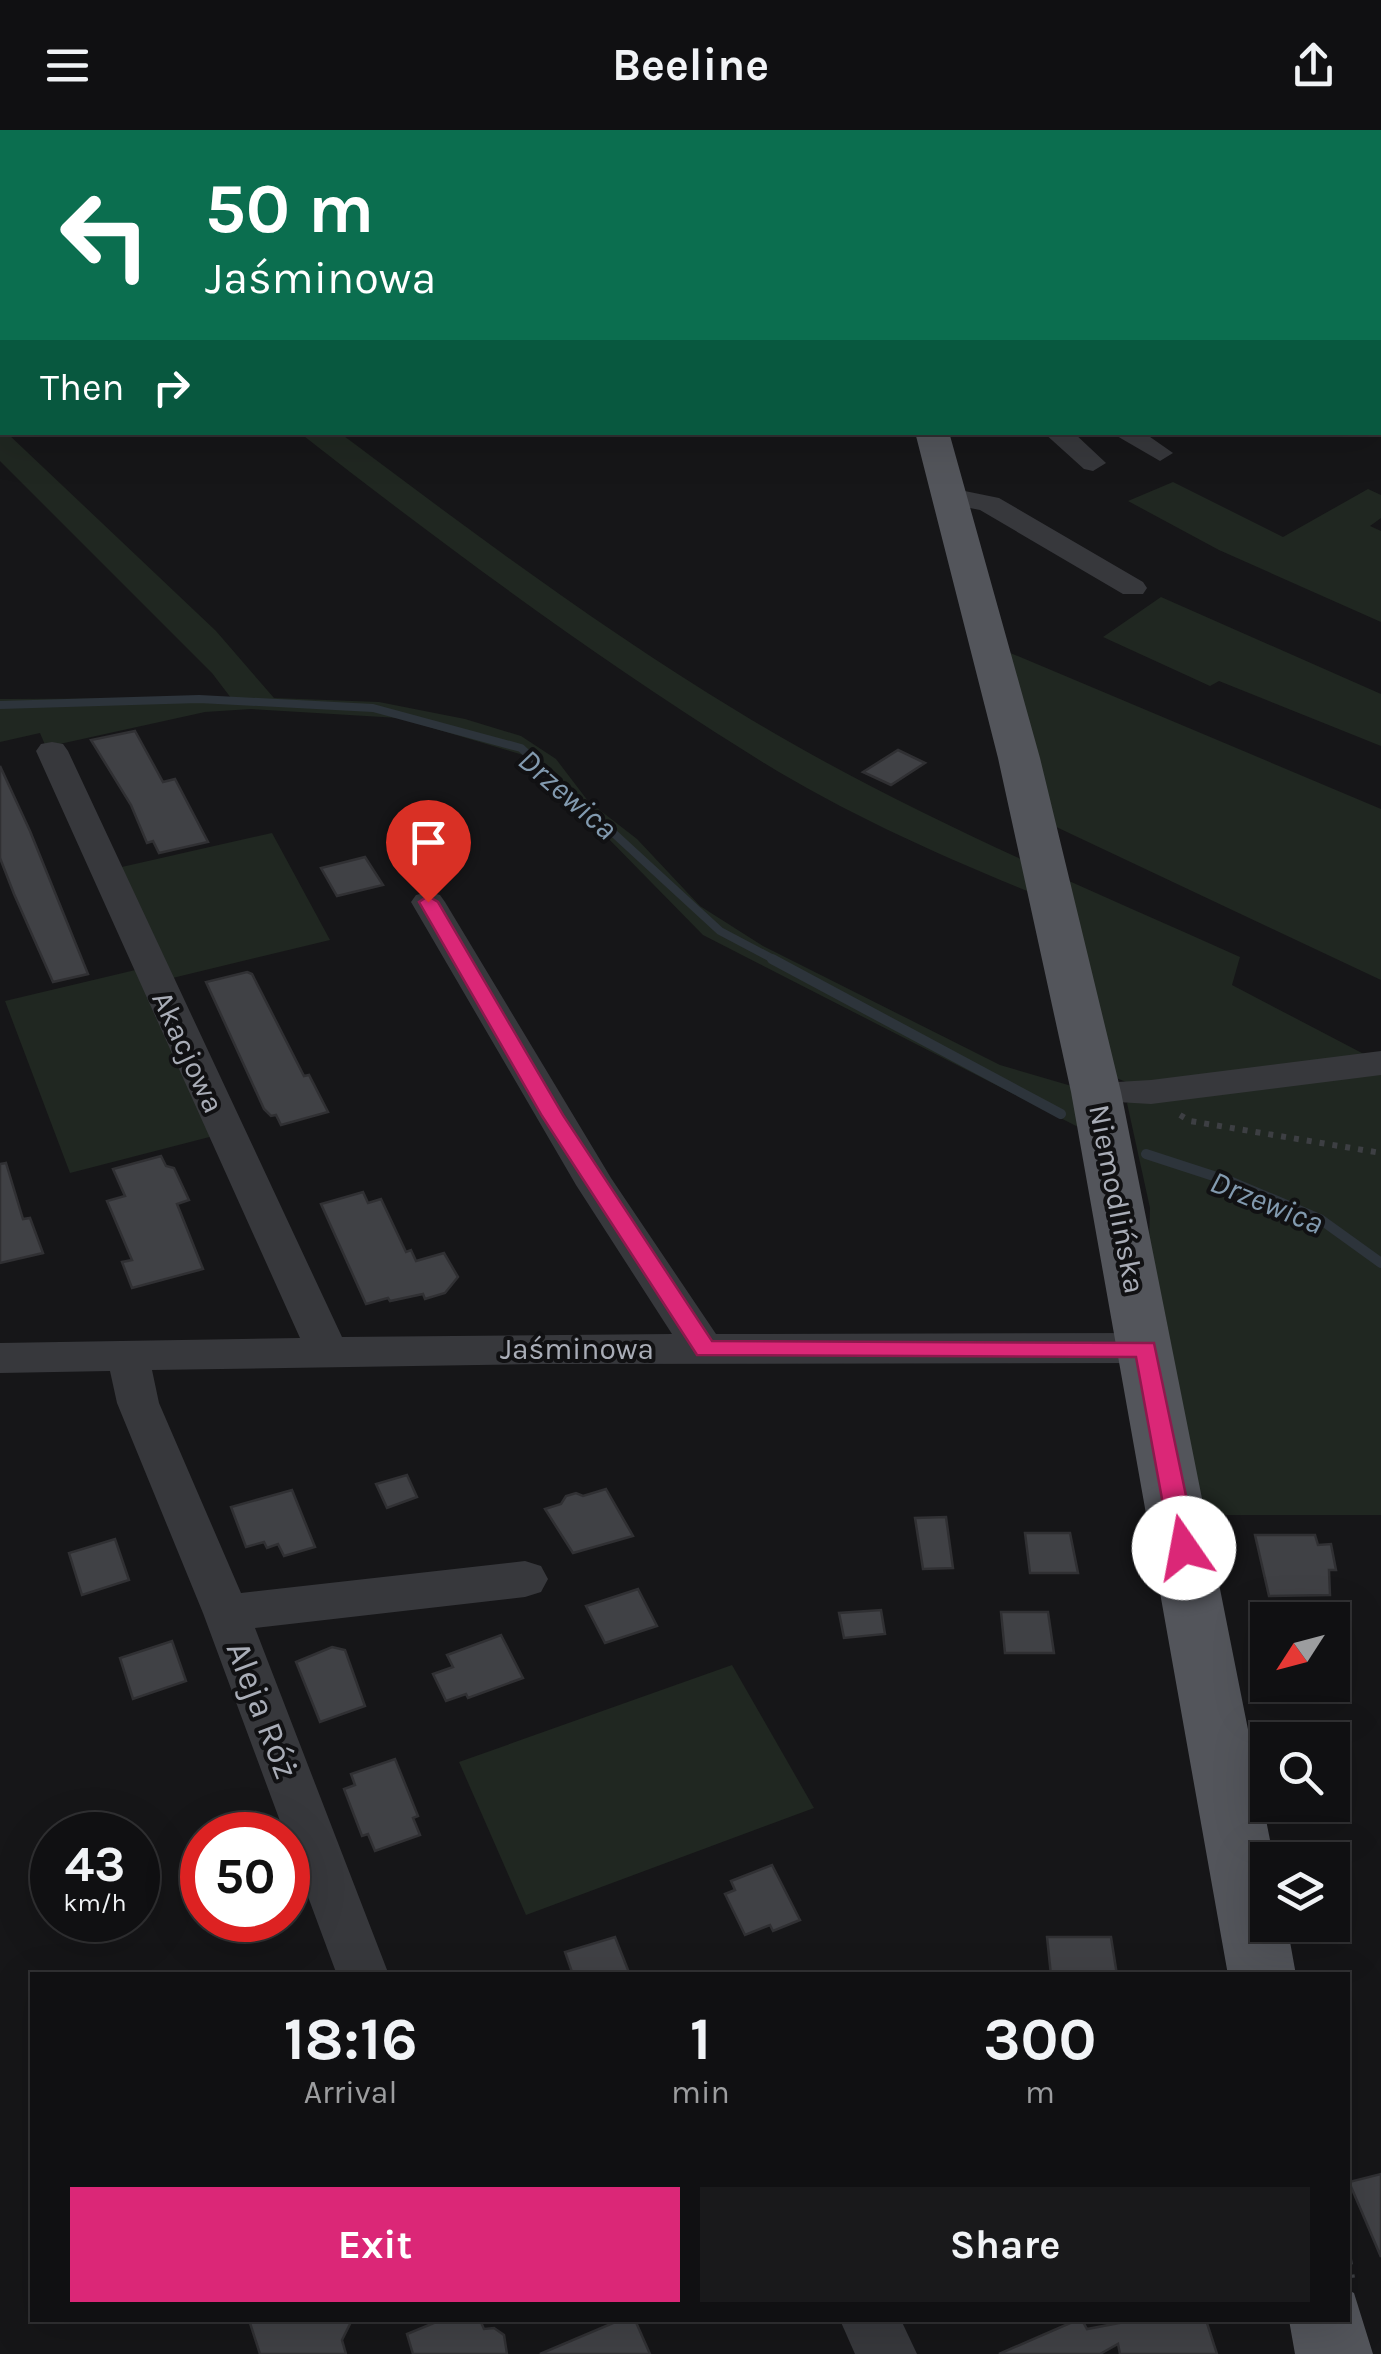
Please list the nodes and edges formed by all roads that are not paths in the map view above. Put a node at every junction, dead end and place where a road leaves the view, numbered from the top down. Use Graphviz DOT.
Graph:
graph roads {
  1 [pos="933,435"];
  2 [pos="1060,435"];
  3 [pos="1128,435"];
  4 [pos="1160,454"];
  5 [pos="1093,462"];
  6 [pos="950,496"];
  7 [pos="1133,588"];
  8 [pos="52,751"];
  9 [pos="428,902"];
  10 [pos="1381,1063"];
  11 [pos="1118,1092"];
  12 [pos="1146,1348"];
  13 [pos="706,1349"];
  14 [pos="327,1352"];
  15 [pos="128,1357"];
  16 [pos="0,1358"];
  17 [pos="525,1580"];
  18 [pos="226,1613"];
  19 [pos="362,1972"];
  20 [pos="1261,1972"];
  21 [pos="870,2322"];
  22 [pos="1328,2322"];
  23 [pos="886,2354"];
  24 [pos="1334,2354"];
  1 -- 6 [label="main road, Niemodlińska"];
  2 -- 5 [label="street"];
  3 -- 4 [label="street"];
  6 -- 7 [label="street"];
  6 -- 11 [label="main road, Niemodlińska"];
  8 -- 14 [label="street, Akacjowa"];
  9 -- 13 [label="street"];
  10 -- 11 [label="street"];
  11 -- 12 [label="main road, Niemodlińska"];
  12 -- 13 [label="street, Jaśminowa"];
  12 -- 20 [label="main road, Niemodlińska"];
  13 -- 14 [label="street, Jaśminowa"];
  14 -- 15 [label="street, Jaśminowa"];
  15 -- 16 [label="street, Jaśminowa"];
  15 -- 18 [label="street, Aleja Róż"];
  17 -- 18 [label="street, Aleja Róż"];
  18 -- 19 [label="street, Aleja Róż"];
  21 -- 23 [label="street"];
  22 -- 24 [label="main road"];
}
